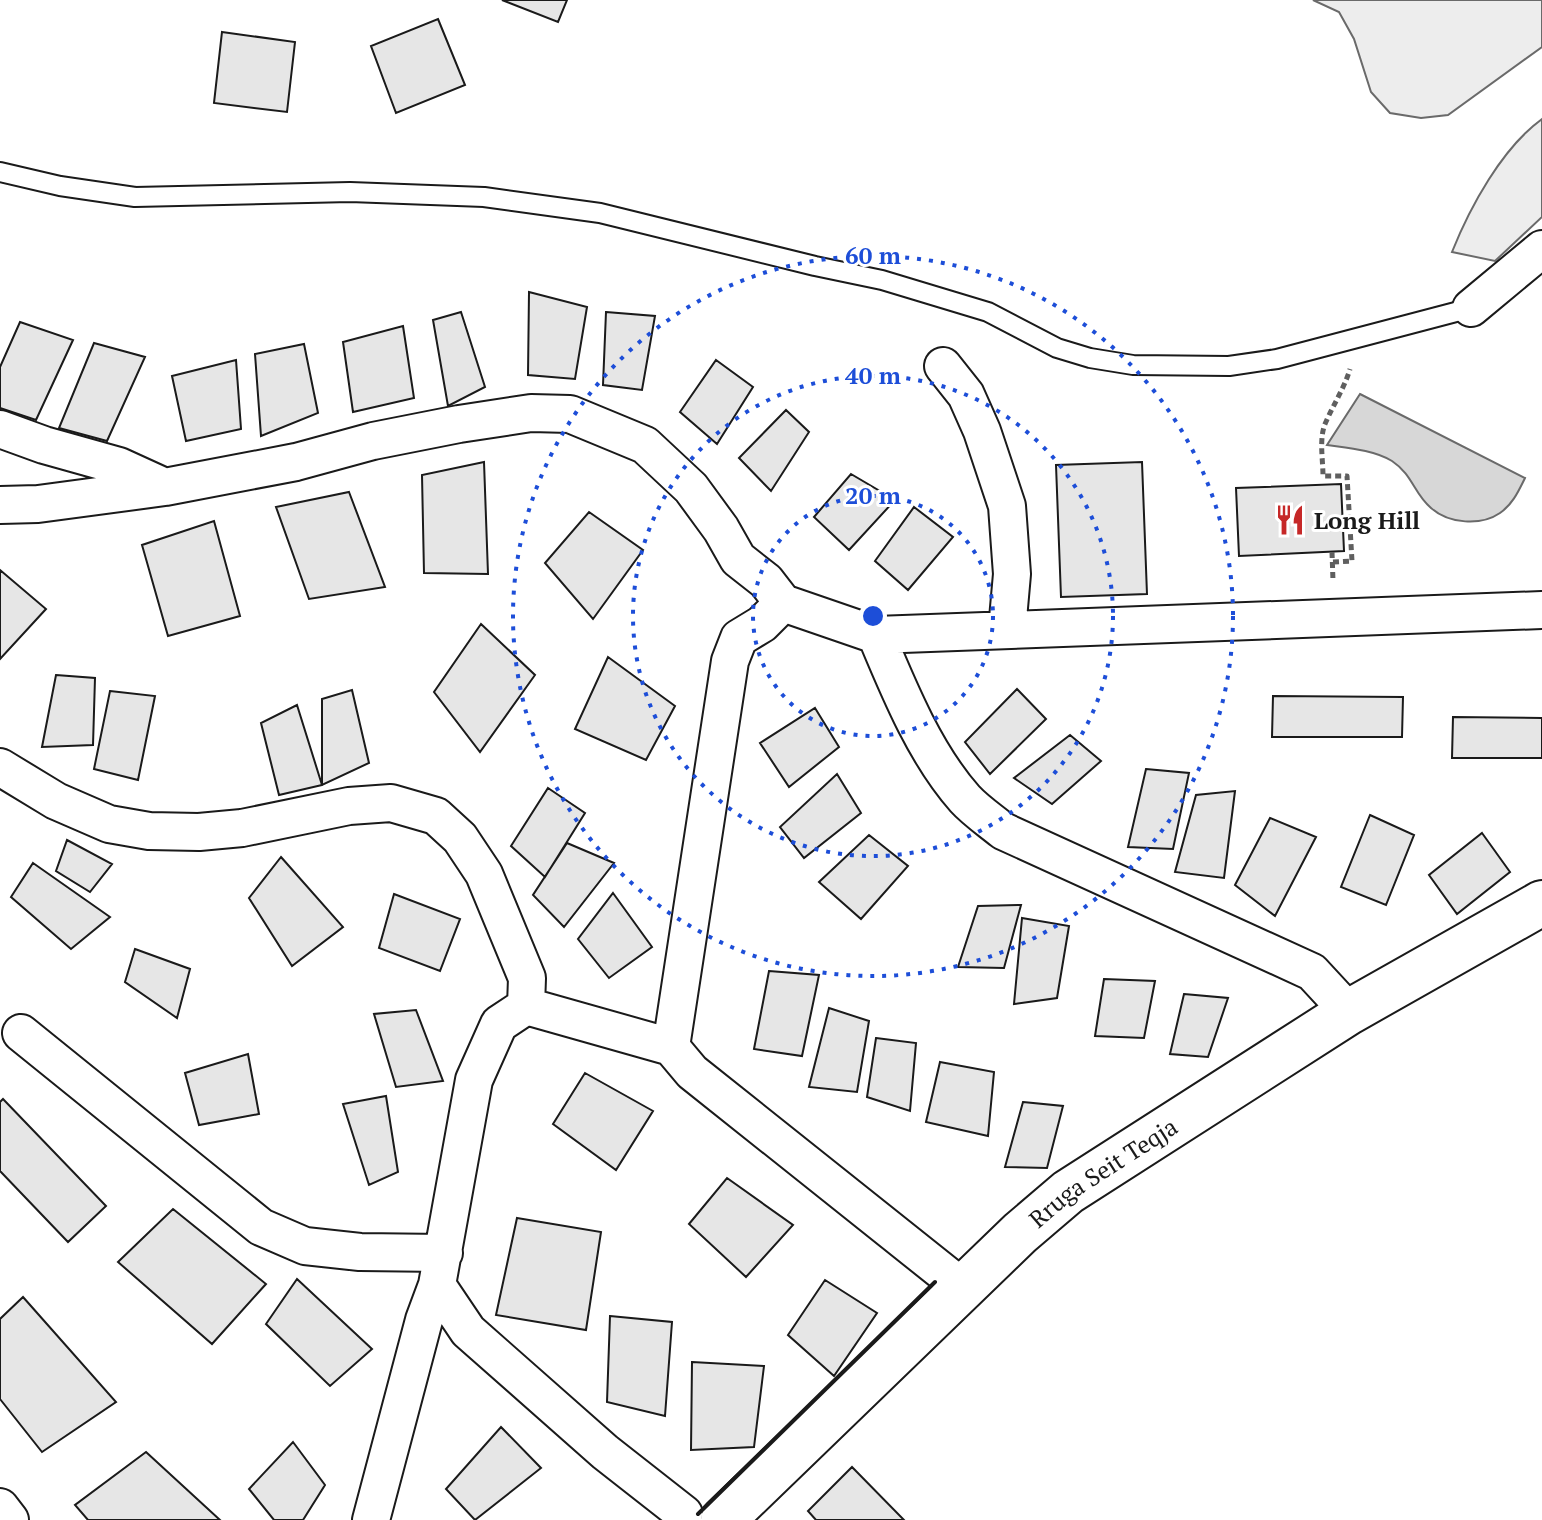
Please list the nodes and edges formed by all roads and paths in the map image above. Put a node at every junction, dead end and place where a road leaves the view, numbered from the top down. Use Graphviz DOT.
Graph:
graph roads {
  1 [pos="0,172"];
  2 [pos="1542,249"];
  3 [pos="1471,308"];
  4 [pos="1352,363"];
  5 [pos="943,366"];
  6 [pos="0,429"];
  7 [pos="165,487"];
  8 [pos="0,505"];
  9 [pos="1333,562"];
  10 [pos="783,603"];
  11 [pos="1542,610"];
  12 [pos="1007,630"];
  13 [pos="876,635"];
  14 [pos="0,767"];
  15 [pos="1542,903"];
  16 [pos="526,1006"];
  17 [pos="1349,1012"];
  18 [pos="21,1033"];
  19 [pos="671,1047"];
  20 [pos="440,1269"];
  21 [pos="963,1288"];
  22 [pos="0,1507"];
  23 [pos="704,1517"];
  24 [pos="10,1520"];
  25 [pos="371,1520"];
  1 -- 3 [label="lane"];
  2 -- 3 [label="street"];
  4 -- 9 [label="path"];
  5 -- 12 [label="street"];
  6 -- 7 [label="street"];
  7 -- 8 [label="street"];
  7 -- 10 [label="street"];
  10 -- 13 [label="street"];
  10 -- 19 [label="street"];
  11 -- 12 [label="street"];
  12 -- 13 [label="street"];
  13 -- 17 [label="street"];
  14 -- 16 [label="street"];
  15 -- 17 [label="main road, Rruga Seit Teqja"];
  16 -- 19 [label="street"];
  16 -- 20 [label="street"];
  17 -- 21 [label="main road, Rruga Seit Teqja"];
  18 -- 20 [label="street"];
  19 -- 21 [label="street"];
  20 -- 23 [label="street"];
  20 -- 25 [label="street"];
  21 -- 23 [label="main road, Rruga Seit Teqja"];
  22 -- 24 [label="street"];
}
